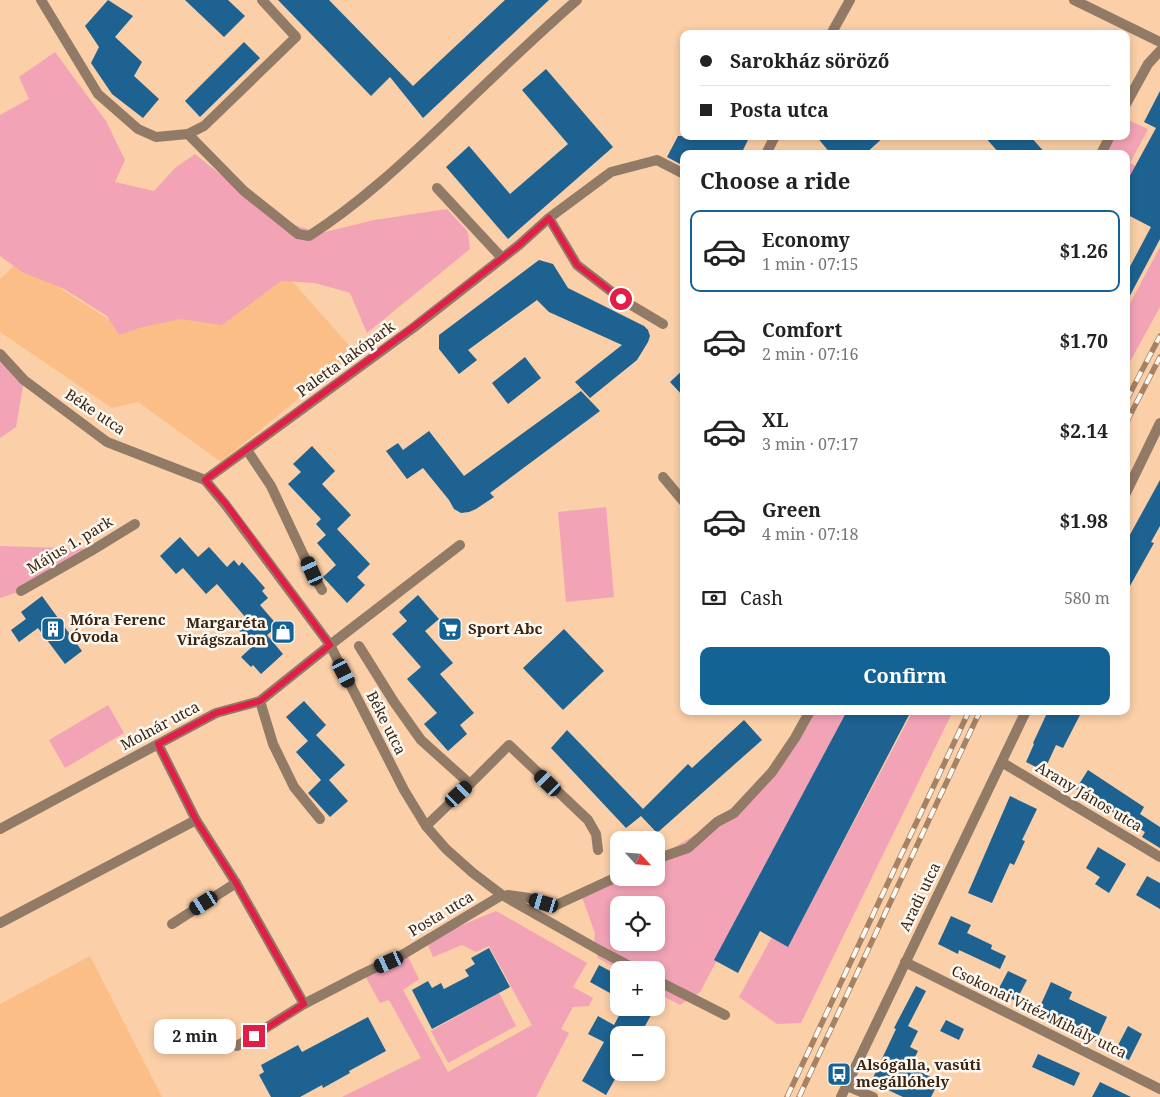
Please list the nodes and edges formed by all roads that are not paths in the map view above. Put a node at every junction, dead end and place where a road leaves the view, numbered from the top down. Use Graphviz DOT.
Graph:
graph roads {
  1 [pos="42,0"];
  2 [pos="262,0"];
  3 [pos="577,0"];
  4 [pos="850,0"];
  5 [pos="1074,0"];
  6 [pos="833,30"];
  7 [pos="1160,42"];
  8 [pos="1160,51"];
  9 [pos="1130,97"];
  10 [pos="188,134"];
  11 [pos="680,172"];
  12 [pos="438,188"];
  13 [pos="549,218"];
  14 [pos="502,258"];
  15 [pos="663,324"];
  16 [pos="0,354"];
  17 [pos="1160,423"];
  18 [pos="246,450"];
  19 [pos="663,478"];
  20 [pos="205,480"];
  21 [pos="1130,485"];
  22 [pos="680,497"];
  23 [pos="135,524"];
  24 [pos="460,545"];
  25 [pos="322,590"];
  26 [pos="21,591"];
  27 [pos="330,645"];
  28 [pos="359,646"];
  29 [pos="260,701"];
  30 [pos="808,715"];
  31 [pos="1024,715"];
  32 [pos="158,744"];
  33 [pos="1002,762"];
  34 [pos="470,784"];
  35 [pos="320,819"];
  36 [pos="196,820"];
  37 [pos="426,826"];
  38 [pos="0,829"];
  39 [pos="598,850"];
  40 [pos="665,856"];
  41 [pos="1160,857"];
  42 [pos="610,880"];
  43 [pos="236,883"];
  44 [pos="502,894"];
  45 [pos="0,923"];
  46 [pos="172,924"];
  47 [pos="620,961"];
  48 [pos="904,962"];
  49 [pos="665,985"];
  50 [pos="304,1004"];
  51 [pos="724,1015"];
  52 [pos="237,1046"];
  53 [pos="846,1086"];
  54 [pos="1160,1089"];
  55 [pos="841,1097"];
  56 [pos="873,1097"];
  1 -- 10 [label="street"];
  2 -- 10 [label="street"];
  3 -- 10 [label="street"];
  4 -- 6 [label="street"];
  5 -- 7 [label="street"];
  8 -- 9 [label="street"];
  11 -- 13 [label="street, Paletta lakópark"];
  12 -- 14 [label="street"];
  13 -- 14 [label="street, Paletta lakópark"];
  13 -- 15 [label="street"];
  14 -- 18 [label="street, Paletta lakópark"];
  16 -- 20 [label="street, Béke utca"];
  17 -- 21 [label="street"];
  18 -- 20 [label="street, Paletta lakópark"];
  18 -- 25 [label="street"];
  19 -- 22 [label="street"];
  20 -- 27 [label="street, Béke utca"];
  23 -- 26 [label="street, Május 1. park"];
  24 -- 27 [label="street, Molnár utca"];
  27 -- 29 [label="street, Molnár utca"];
  27 -- 37 [label="street, Béke utca"];
  28 -- 34 [label="street"];
  29 -- 32 [label="street, Molnár utca"];
  29 -- 35 [label="street"];
  30 -- 40 [label="street"];
  31 -- 33 [label="street, Aradi utca"];
  32 -- 36 [label="street"];
  32 -- 38 [label="street, Molnár utca"];
  33 -- 41 [label="street, Arany János utca"];
  33 -- 48 [label="street, Aradi utca"];
  34 -- 37 [label="street"];
  34 -- 39 [label="street"];
  36 -- 43 [label="street"];
  36 -- 45 [label="street"];
  37 -- 44 [label="street, Béke utca"];
  42 -- 44 [label="street"];
  43 -- 46 [label="street"];
  43 -- 50 [label="street"];
  44 -- 47 [label="street, Béke utca"];
  44 -- 50 [label="street, Posta utca"];
  48 -- 53 [label="street, Aradi utca"];
  48 -- 54 [label="street, Csokonai Vitéz Mihály utca"];
  49 -- 51 [label="street"];
  50 -- 52 [label="street, Posta utca"];
  53 -- 55 [label="street, Aradi utca"];
  53 -- 56 [label="street"];
}
